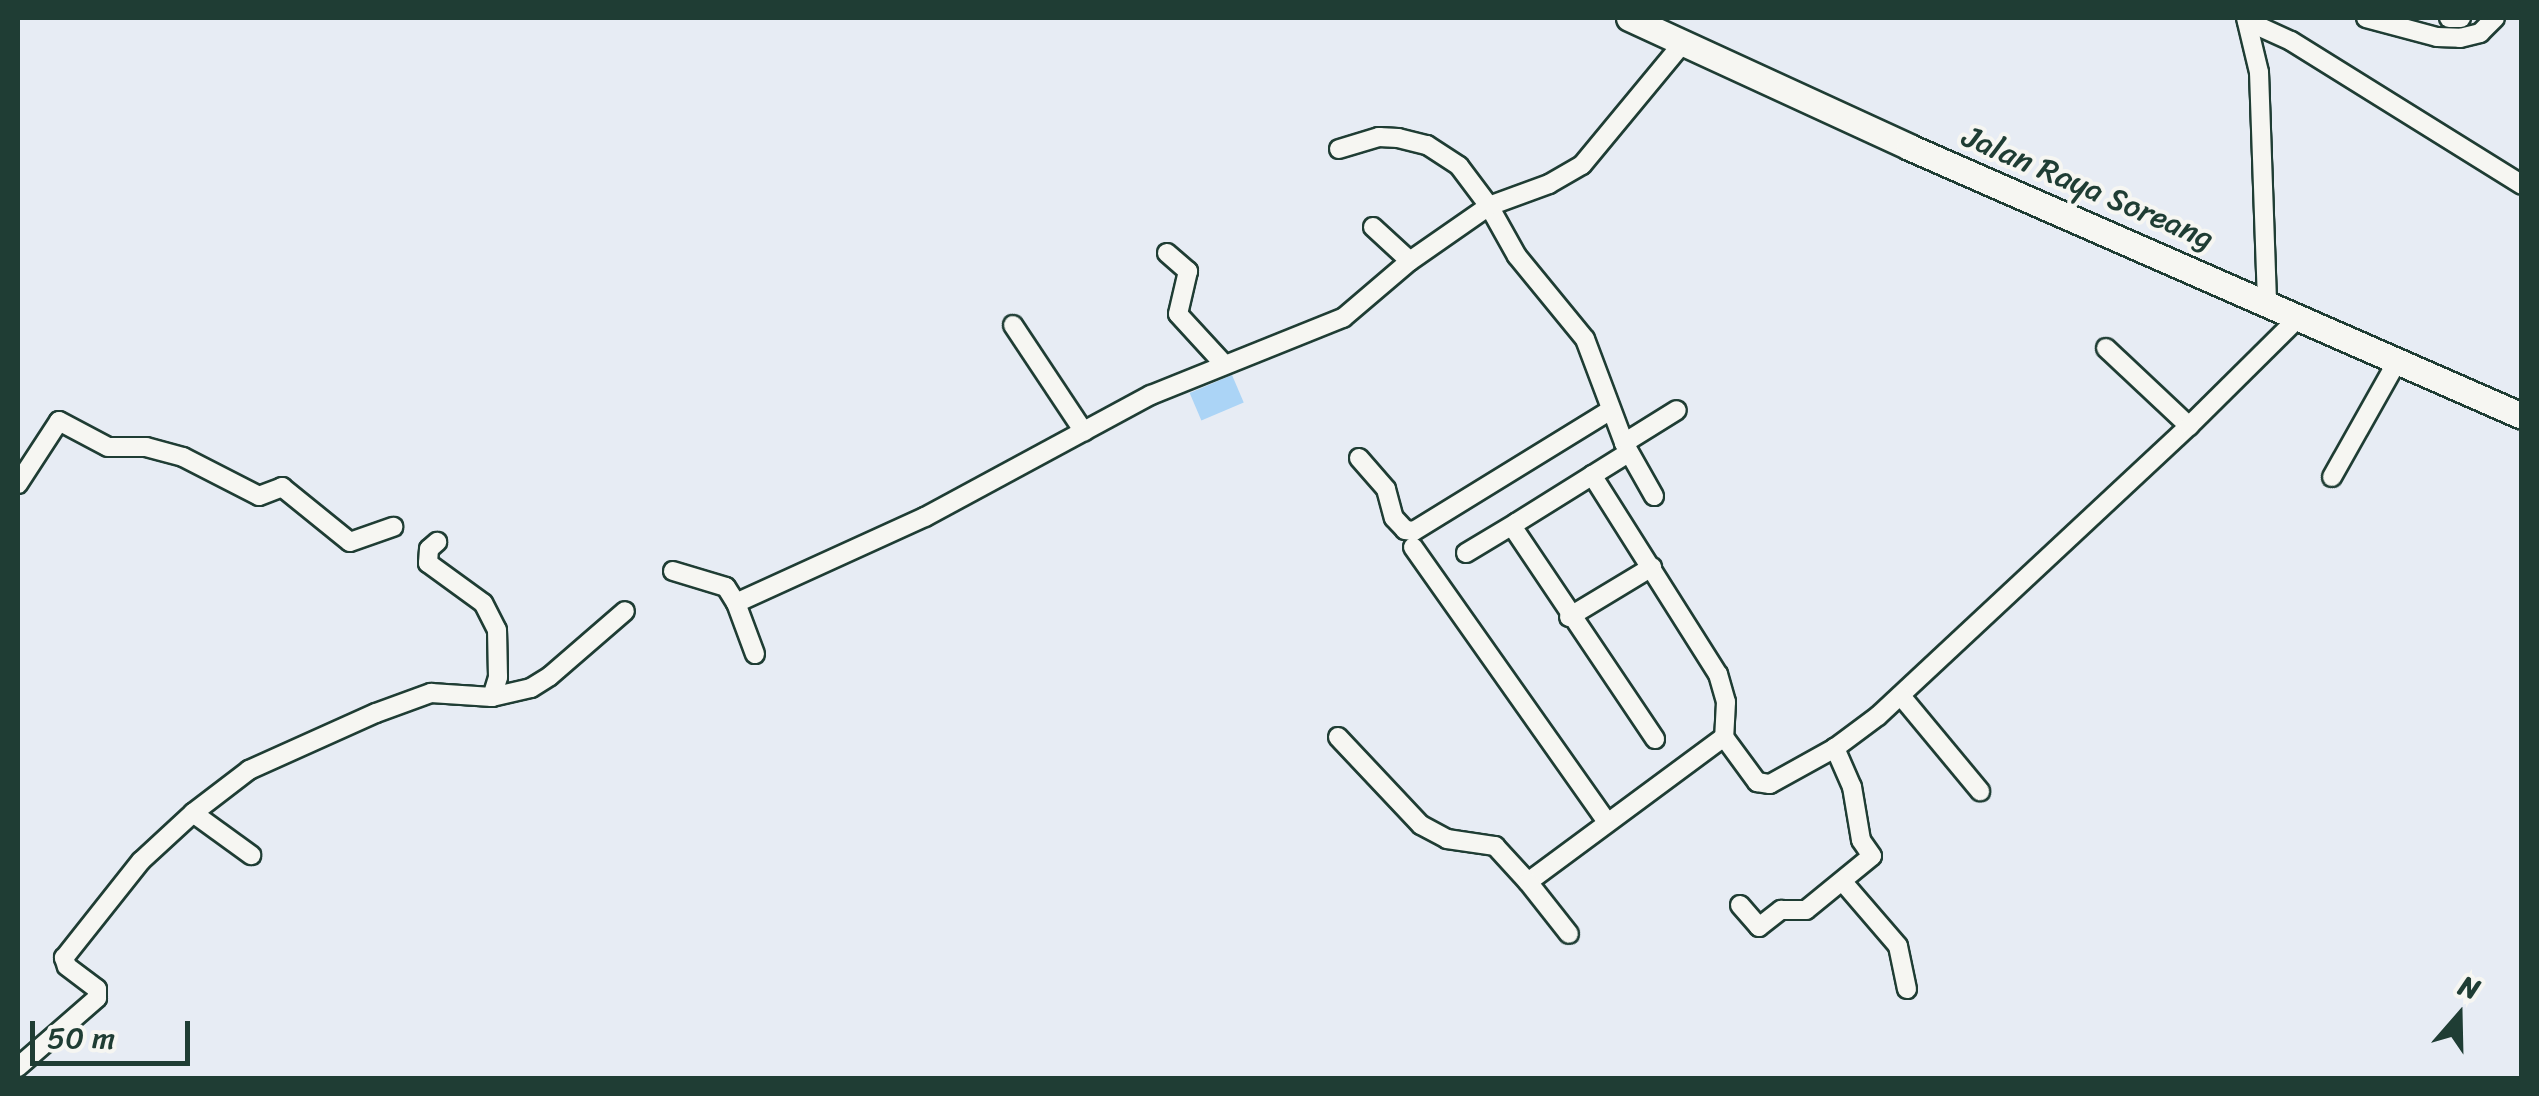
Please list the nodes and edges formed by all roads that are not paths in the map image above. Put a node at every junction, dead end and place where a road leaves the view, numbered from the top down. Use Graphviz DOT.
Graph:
graph roads {
  1 [pos="1629,18"];
  2 [pos="2366,18"];
  3 [pos="2449,18"];
  4 [pos="2461,18"];
  5 [pos="2495,18"];
  6 [pos="2247,19"];
  7 [pos="1682,44"];
  8 [pos="1339,149"];
  9 [pos="2522,185"];
  10 [pos="1489,206"];
  11 [pos="1372,226"];
  12 [pos="1167,253"];
  13 [pos="1410,261"];
  14 [pos="2267,301"];
  15 [pos="2300,316"];
  16 [pos="1013,325"];
  17 [pos="2106,348"];
  18 [pos="2398,360"];
  19 [pos="1224,364"];
  20 [pos="1677,410"];
  21 [pos="1610,411"];
  22 [pos="2522,416"];
  23 [pos="2189,426"];
  24 [pos="1084,432"];
  25 [pos="1626,448"];
  26 [pos="1359,458"];
  27 [pos="1592,475"];
  28 [pos="2332,477"];
  29 [pos="18,484"];
  30 [pos="1654,496"];
  31 [pos="1516,523"];
  32 [pos="393,527"];
  33 [pos="436,542"];
  34 [pos="1413,547"];
  35 [pos="1466,552"];
  36 [pos="1652,567"];
  37 [pos="673,571"];
  38 [pos="736,604"];
  39 [pos="625,610"];
  40 [pos="1569,616"];
  41 [pos="754,654"];
  42 [pos="1901,696"];
  43 [pos="492,697"];
  44 [pos="1338,737"];
  45 [pos="1724,737"];
  46 [pos="1655,739"];
  47 [pos="1835,748"];
  48 [pos="1980,791"];
  49 [pos="193,812"];
  50 [pos="1607,822"];
  51 [pos="251,855"];
  52 [pos="1528,882"];
  53 [pos="1843,882"];
  54 [pos="1740,905"];
  55 [pos="1569,934"];
  56 [pos="1907,989"];
  57 [pos="18,1067"];
  1 -- 7 [label="main road, Jalan Raya Soreang"];
  2 -- 5 [label="street"];
  3 -- 4 [label="street"];
  6 -- 9 [label="street"];
  6 -- 14 [label="street"];
  7 -- 10 [label="street"];
  7 -- 14 [label="main road, Jalan Raya Soreang"];
  8 -- 10 [label="street"];
  10 -- 13 [label="street"];
  10 -- 21 [label="street"];
  11 -- 13 [label="street"];
  12 -- 19 [label="street"];
  13 -- 19 [label="street"];
  14 -- 15 [label="main road, Jalan Raya Soreang"];
  15 -- 18 [label="main road, Jalan Raya Soreang"];
  15 -- 23 [label="street"];
  16 -- 24 [label="street"];
  17 -- 23 [label="street"];
  18 -- 22 [label="main road, Jalan Raya Soreang"];
  18 -- 28 [label="street"];
  19 -- 24 [label="street"];
  20 -- 25 [label="street"];
  21 -- 25 [label="street"];
  21 -- 26 [label="street"];
  23 -- 42 [label="street"];
  24 -- 38 [label="street"];
  25 -- 27 [label="street"];
  25 -- 30 [label="street"];
  27 -- 31 [label="street"];
  27 -- 36 [label="street"];
  29 -- 32 [label="street"];
  31 -- 35 [label="street"];
  31 -- 40 [label="street"];
  33 -- 43 [label="street"];
  34 -- 50 [label="street"];
  36 -- 40 [label="street"];
  36 -- 45 [label="street"];
  37 -- 38 [label="street"];
  38 -- 41 [label="street"];
  39 -- 43 [label="street"];
  40 -- 46 [label="street"];
  42 -- 47 [label="street"];
  42 -- 48 [label="street"];
  43 -- 49 [label="street"];
  44 -- 52 [label="street"];
  45 -- 47 [label="street"];
  45 -- 50 [label="street"];
  47 -- 53 [label="street"];
  49 -- 51 [label="street"];
  49 -- 57 [label="street"];
  50 -- 52 [label="street"];
  52 -- 55 [label="street"];
  53 -- 54 [label="street"];
  53 -- 56 [label="street"];
}
